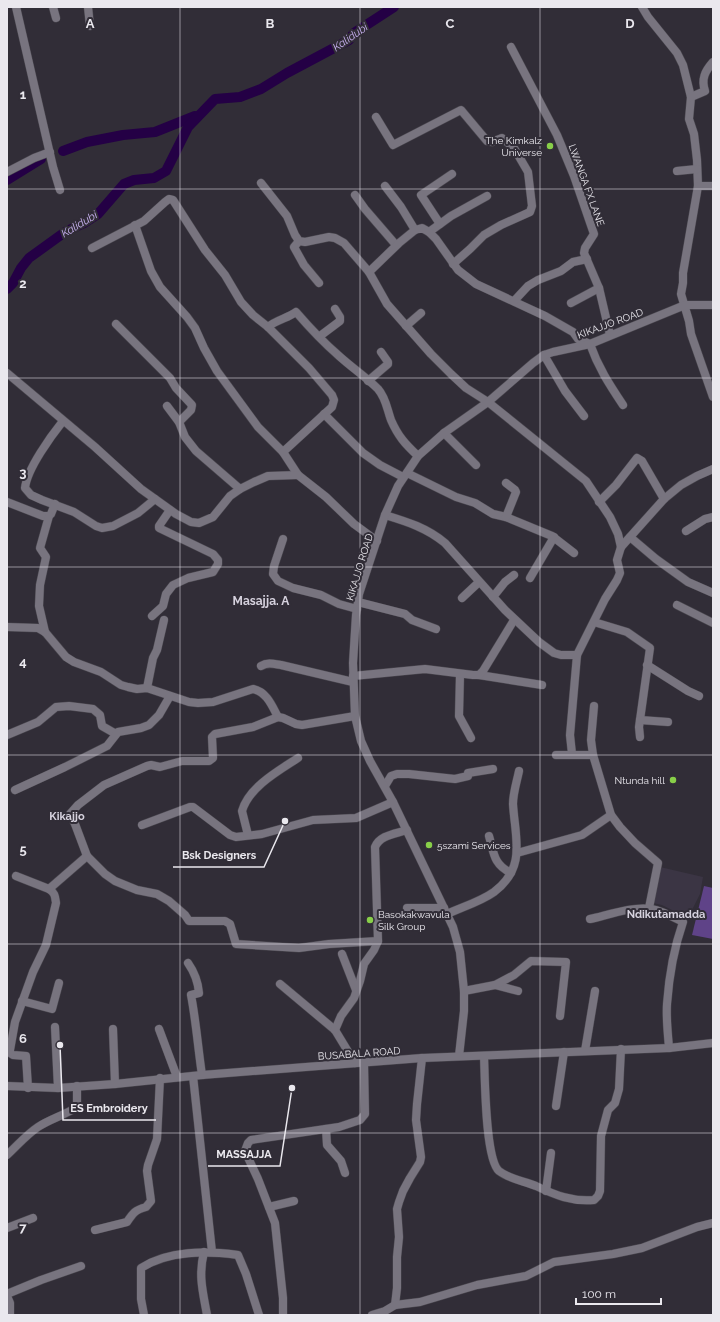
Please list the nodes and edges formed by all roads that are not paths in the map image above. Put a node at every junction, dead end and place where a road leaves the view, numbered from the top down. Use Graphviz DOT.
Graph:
graph roads {
  1 [pos="16,7"];
  2 [pos="52,7"];
  3 [pos="88,7"];
  4 [pos="642,7"];
  5 [pos="56,18"];
  6 [pos="90,26"];
  7 [pos="512,47"];
  8 [pos="713,62"];
  9 [pos="691,97"];
  10 [pos="376,117"];
  11 [pos="50,152"];
  12 [pos="697,169"];
  13 [pos="677,171"];
  14 [pos="7,172"];
  15 [pos="452,174"];
  16 [pos="261,183"];
  17 [pos="384,186"];
  18 [pos="698,186"];
  19 [pos="713,186"];
  20 [pos="60,190"];
  21 [pos="355,195"];
  22 [pos="487,196"];
  23 [pos="440,224"];
  24 [pos="135,226"];
  25 [pos="415,230"];
  26 [pos="429,232"];
  27 [pos="299,241"];
  28 [pos="396,246"];
  29 [pos="92,248"];
  30 [pos="587,259"];
  31 [pos="453,264"];
  32 [pos="369,272"];
  33 [pos="319,283"];
  34 [pos="599,288"];
  35 [pos="514,301"];
  36 [pos="571,303"];
  37 [pos="684,305"];
  38 [pos="713,306"];
  39 [pos="335,309"];
  40 [pos="421,313"];
  41 [pos="116,324"];
  42 [pos="406,326"];
  43 [pos="268,327"];
  44 [pos="610,335"];
  45 [pos="320,336"];
  46 [pos="590,344"];
  47 [pos="380,352"];
  48 [pos="544,356"];
  49 [pos="7,373"];
  50 [pos="368,381"];
  51 [pos="713,397"];
  52 [pos="488,402"];
  53 [pos="623,405"];
  54 [pos="167,406"];
  55 [pos="324,414"];
  56 [pos="584,416"];
  57 [pos="63,421"];
  58 [pos="179,422"];
  59 [pos="444,433"];
  60 [pos="283,452"];
  61 [pos="418,456"];
  62 [pos="476,465"];
  63 [pos="713,469"];
  64 [pos="298,475"];
  65 [pos="405,475"];
  66 [pos="506,483"];
  67 [pos="240,489"];
  68 [pos="155,499"];
  69 [pos="664,500"];
  70 [pos="7,502"];
  71 [pos="599,502"];
  72 [pos="55,504"];
  73 [pos="170,510"];
  74 [pos="49,516"];
  75 [pos="386,516"];
  76 [pos="713,517"];
  77 [pos="506,518"];
  78 [pos="686,531"];
  79 [pos="554,537"];
  80 [pos="630,537"];
  81 [pos="283,539"];
  82 [pos="377,541"];
  83 [pos="621,546"];
  84 [pos="574,552"];
  85 [pos="514,576"];
  86 [pos="530,578"];
  87 [pos="479,582"];
  88 [pos="713,593"];
  89 [pos="493,597"];
  90 [pos="462,598"];
  91 [pos="357,605"];
  92 [pos="677,605"];
  93 [pos="152,616"];
  94 [pos="164,620"];
  95 [pos="514,620"];
  96 [pos="594,622"];
  97 [pos="713,623"];
  98 [pos="7,627"];
  99 [pos="436,629"];
  100 [pos="45,632"];
  101 [pos="577,655"];
  102 [pos="647,665"];
  103 [pos="262,666"];
  104 [pos="460,674"];
  105 [pos="479,675"];
  106 [pos="353,679"];
  107 [pos="542,685"];
  108 [pos="147,688"];
  109 [pos="170,696"];
  110 [pos="699,696"];
  111 [pos="594,706"];
  112 [pos="355,716"];
  113 [pos="278,717"];
  114 [pos="640,720"];
  115 [pos="668,722"];
  116 [pos="116,734"];
  117 [pos="7,735"];
  118 [pos="640,737"];
  119 [pos="471,738"];
  120 [pos="572,754"];
  121 [pos="593,754"];
  122 [pos="556,755"];
  123 [pos="298,758"];
  124 [pos="493,769"];
  125 [pos="519,771"];
  126 [pos="385,786"];
  127 [pos="15,790"];
  128 [pos="393,802"];
  129 [pos="611,815"];
  130 [pos="142,825"];
  131 [pos="407,830"];
  132 [pos="248,835"];
  133 [pos="489,836"];
  134 [pos="517,853"];
  135 [pos="86,856"];
  136 [pos="511,873"];
  137 [pos="16,876"];
  138 [pos="49,889"];
  139 [pos="407,908"];
  140 [pos="649,908"];
  141 [pos="445,911"];
  142 [pos="590,919"];
  143 [pos="378,941"];
  144 [pos="342,954"];
  145 [pos="188,963"];
  146 [pos="59,983"];
  147 [pos="280,984"];
  148 [pos="496,985"];
  149 [pos="356,990"];
  150 [pos="464,991"];
  151 [pos="518,991"];
  152 [pos="595,991"];
  153 [pos="22,1001"];
  154 [pos="560,1016"];
  155 [pos="55,1027"];
  156 [pos="159,1029"];
  157 [pos="113,1030"];
  158 [pos="335,1030"];
  159 [pos="713,1043"];
  160 [pos="669,1048"];
  161 [pos="621,1050"];
  162 [pos="585,1051"];
  163 [pos="564,1052"];
  164 [pos="459,1056"];
  165 [pos="484,1056"];
  166 [pos="422,1058"];
  167 [pos="364,1062"];
  168 [pos="355,1063"];
  169 [pos="202,1075"];
  170 [pos="193,1076"];
  171 [pos="177,1077"];
  172 [pos="160,1078"];
  173 [pos="115,1084"];
  174 [pos="7,1086"];
  175 [pos="77,1086"];
  176 [pos="28,1088"];
  177 [pos="58,1088"];
  178 [pos="556,1106"];
  179 [pos="326,1129"];
  180 [pos="551,1153"];
  181 [pos="7,1155"];
  182 [pos="344,1173"];
  183 [pos="546,1191"];
  184 [pos="294,1201"];
  185 [pos="269,1208"];
  186 [pos="33,1218"];
  187 [pos="713,1223"];
  188 [pos="7,1228"];
  189 [pos="95,1230"];
  190 [pos="208,1252"];
  191 [pos="81,1266"];
  192 [pos="7,1295"];
  193 [pos="396,1306"];
  194 [pos="10,1315"];
  195 [pos="144,1315"];
  196 [pos="208,1315"];
  197 [pos="259,1315"];
  198 [pos="283,1315"];
  199 [pos="372,1315"];
  1 -- 11 [label="street"];
  2 -- 5 [label="street"];
  3 -- 6 [label="street"];
  4 -- 9 [label="street"];
  7 -- 30 [label="street, LWANGA FX LANE"];
  8 -- 9 [label="street"];
  9 -- 12 [label="street"];
  10 -- 31 [label="street"];
  11 -- 14 [label="street"];
  11 -- 20 [label="street"];
  12 -- 13 [label="street"];
  12 -- 18 [label="street"];
  15 -- 23 [label="street"];
  16 -- 27 [label="street"];
  17 -- 25 [label="street"];
  18 -- 19 [label="street"];
  18 -- 37 [label="street"];
  21 -- 28 [label="street"];
  22 -- 23 [label="street"];
  23 -- 26 [label="street"];
  24 -- 29 [label="street"];
  24 -- 43 [label="street"];
  24 -- 60 [label="street"];
  25 -- 26 [label="street"];
  25 -- 28 [label="street"];
  26 -- 31 [label="street"];
  27 -- 32 [label="street"];
  27 -- 33 [label="street"];
  28 -- 32 [label="street"];
  30 -- 34 [label="street"];
  30 -- 35 [label="street"];
  31 -- 35 [label="street"];
  32 -- 42 [label="street"];
  34 -- 36 [label="street"];
  34 -- 44 [label="street"];
  35 -- 46 [label="street"];
  37 -- 38 [label="street, KIKAJJO ROAD"];
  37 -- 44 [label="street, KIKAJJO ROAD"];
  37 -- 51 [label="street"];
  39 -- 45 [label="street"];
  40 -- 42 [label="street"];
  41 -- 58 [label="street"];
  42 -- 52 [label="street"];
  43 -- 45 [label="street"];
  43 -- 55 [label="street"];
  44 -- 46 [label="street, KIKAJJO ROAD"];
  45 -- 50 [label="street"];
  46 -- 48 [label="street, KIKAJJO ROAD"];
  46 -- 53 [label="street"];
  47 -- 50 [label="street"];
  48 -- 52 [label="street, KIKAJJO ROAD"];
  48 -- 56 [label="street"];
  49 -- 57 [label="street"];
  50 -- 61 [label="street"];
  52 -- 59 [label="street, KIKAJJO ROAD"];
  52 -- 71 [label="street"];
  54 -- 58 [label="street"];
  55 -- 60 [label="street"];
  55 -- 65 [label="street"];
  57 -- 68 [label="street"];
  57 -- 72 [label="street"];
  58 -- 67 [label="street"];
  59 -- 61 [label="street, KIKAJJO ROAD"];
  59 -- 62 [label="street"];
  60 -- 64 [label="street"];
  61 -- 65 [label="street, KIKAJJO ROAD"];
  63 -- 69 [label="street"];
  64 -- 67 [label="street"];
  64 -- 82 [label="street"];
  65 -- 75 [label="street, KIKAJJO ROAD"];
  65 -- 77 [label="street"];
  66 -- 77 [label="street"];
  67 -- 73 [label="street"];
  68 -- 72 [label="street"];
  68 -- 73 [label="street"];
  69 -- 71 [label="street"];
  69 -- 80 [label="street"];
  70 -- 74 [label="street"];
  71 -- 83 [label="street"];
  72 -- 74 [label="street"];
  73 -- 93 [label="street"];
  74 -- 100 [label="street"];
  75 -- 82 [label="street, KIKAJJO ROAD"];
  75 -- 87 [label="street"];
  76 -- 78 [label="street"];
  77 -- 79 [label="street"];
  79 -- 84 [label="street"];
  79 -- 86 [label="street"];
  80 -- 83 [label="street"];
  80 -- 88 [label="street"];
  81 -- 91 [label="street"];
  82 -- 91 [label="street, KIKAJJO ROAD"];
  83 -- 96 [label="street"];
  85 -- 89 [label="street"];
  87 -- 89 [label="street"];
  87 -- 90 [label="street"];
  89 -- 95 [label="street"];
  91 -- 99 [label="street"];
  91 -- 106 [label="street, KIKAJJO ROAD"];
  92 -- 97 [label="street"];
  94 -- 108 [label="street"];
  95 -- 101 [label="street"];
  95 -- 105 [label="street"];
  96 -- 101 [label="street"];
  96 -- 102 [label="street"];
  98 -- 100 [label="street"];
  100 -- 108 [label="street"];
  101 -- 120 [label="street"];
  102 -- 110 [label="street"];
  102 -- 114 [label="street"];
  103 -- 106 [label="street"];
  104 -- 105 [label="street"];
  104 -- 106 [label="street"];
  104 -- 119 [label="street"];
  105 -- 107 [label="street"];
  106 -- 112 [label="street, KIKAJJO ROAD"];
  108 -- 109 [label="street"];
  109 -- 113 [label="street"];
  109 -- 116 [label="street"];
  111 -- 121 [label="street"];
  112 -- 113 [label="street"];
  112 -- 126 [label="street, KIKAJJO ROAD"];
  113 -- 135 [label="street"];
  114 -- 115 [label="street"];
  114 -- 118 [label="street"];
  116 -- 117 [label="street"];
  116 -- 127 [label="street"];
  120 -- 121 [label="street"];
  120 -- 122 [label="street"];
  121 -- 129 [label="street"];
  123 -- 132 [label="street"];
  124 -- 126 [label="street"];
  125 -- 134 [label="street"];
  126 -- 128 [label="street, KIKAJJO ROAD"];
  128 -- 131 [label="street, KIKAJJO ROAD"];
  128 -- 132 [label="street"];
  129 -- 134 [label="street"];
  129 -- 140 [label="street"];
  130 -- 132 [label="street"];
  131 -- 141 [label="street, KIKAJJO ROAD"];
  131 -- 143 [label="street"];
  133 -- 136 [label="street"];
  134 -- 136 [label="street"];
  135 -- 138 [label="street"];
  135 -- 143 [label="street"];
  136 -- 141 [label="street"];
  137 -- 138 [label="street"];
  138 -- 153 [label="street"];
  139 -- 141 [label="street"];
  140 -- 142 [label="street"];
  140 -- 160 [label="street"];
  141 -- 150 [label="street, KIKAJJO ROAD"];
  143 -- 149 [label="street"];
  144 -- 149 [label="street"];
  145 -- 169 [label="street"];
  146 -- 153 [label="street"];
  147 -- 158 [label="street"];
  148 -- 150 [label="street"];
  148 -- 151 [label="street"];
  148 -- 154 [label="street"];
  149 -- 158 [label="street"];
  150 -- 164 [label="street, KIKAJJO ROAD"];
  152 -- 162 [label="street"];
  153 -- 176 [label="street"];
  155 -- 177 [label="street"];
  156 -- 171 [label="street"];
  157 -- 173 [label="street"];
  158 -- 168 [label="street"];
  159 -- 160 [label="street, BUSABALA ROAD"];
  160 -- 161 [label="street, BUSABALA ROAD"];
  161 -- 162 [label="street, BUSABALA ROAD"];
  161 -- 183 [label="street"];
  162 -- 163 [label="street, BUSABALA ROAD"];
  163 -- 165 [label="street, BUSABALA ROAD"];
  163 -- 178 [label="street"];
  164 -- 165 [label="street, BUSABALA ROAD"];
  164 -- 166 [label="street, BUSABALA ROAD"];
  165 -- 183 [label="street"];
  166 -- 167 [label="street, BUSABALA ROAD"];
  166 -- 193 [label="street"];
  167 -- 168 [label="street, BUSABALA ROAD"];
  167 -- 179 [label="street"];
  168 -- 169 [label="street, BUSABALA ROAD"];
  169 -- 170 [label="street, BUSABALA ROAD"];
  170 -- 171 [label="street, BUSABALA ROAD"];
  170 -- 190 [label="street"];
  171 -- 172 [label="street, BUSABALA ROAD"];
  172 -- 173 [label="street, BUSABALA ROAD"];
  172 -- 189 [label="street"];
  173 -- 175 [label="street, BUSABALA ROAD"];
  174 -- 176 [label="street, BUSABALA ROAD"];
  175 -- 177 [label="street, BUSABALA ROAD"];
  175 -- 181 [label="street"];
  176 -- 177 [label="street, BUSABALA ROAD"];
  179 -- 182 [label="street"];
  179 -- 185 [label="street"];
  180 -- 183 [label="street"];
  184 -- 185 [label="street"];
  185 -- 198 [label="street"];
  186 -- 188 [label="street"];
  187 -- 193 [label="street"];
  190 -- 195 [label="street"];
  190 -- 196 [label="street"];
  190 -- 197 [label="street"];
  191 -- 192 [label="street"];
  192 -- 194 [label="street"];
  193 -- 199 [label="street"];
}
